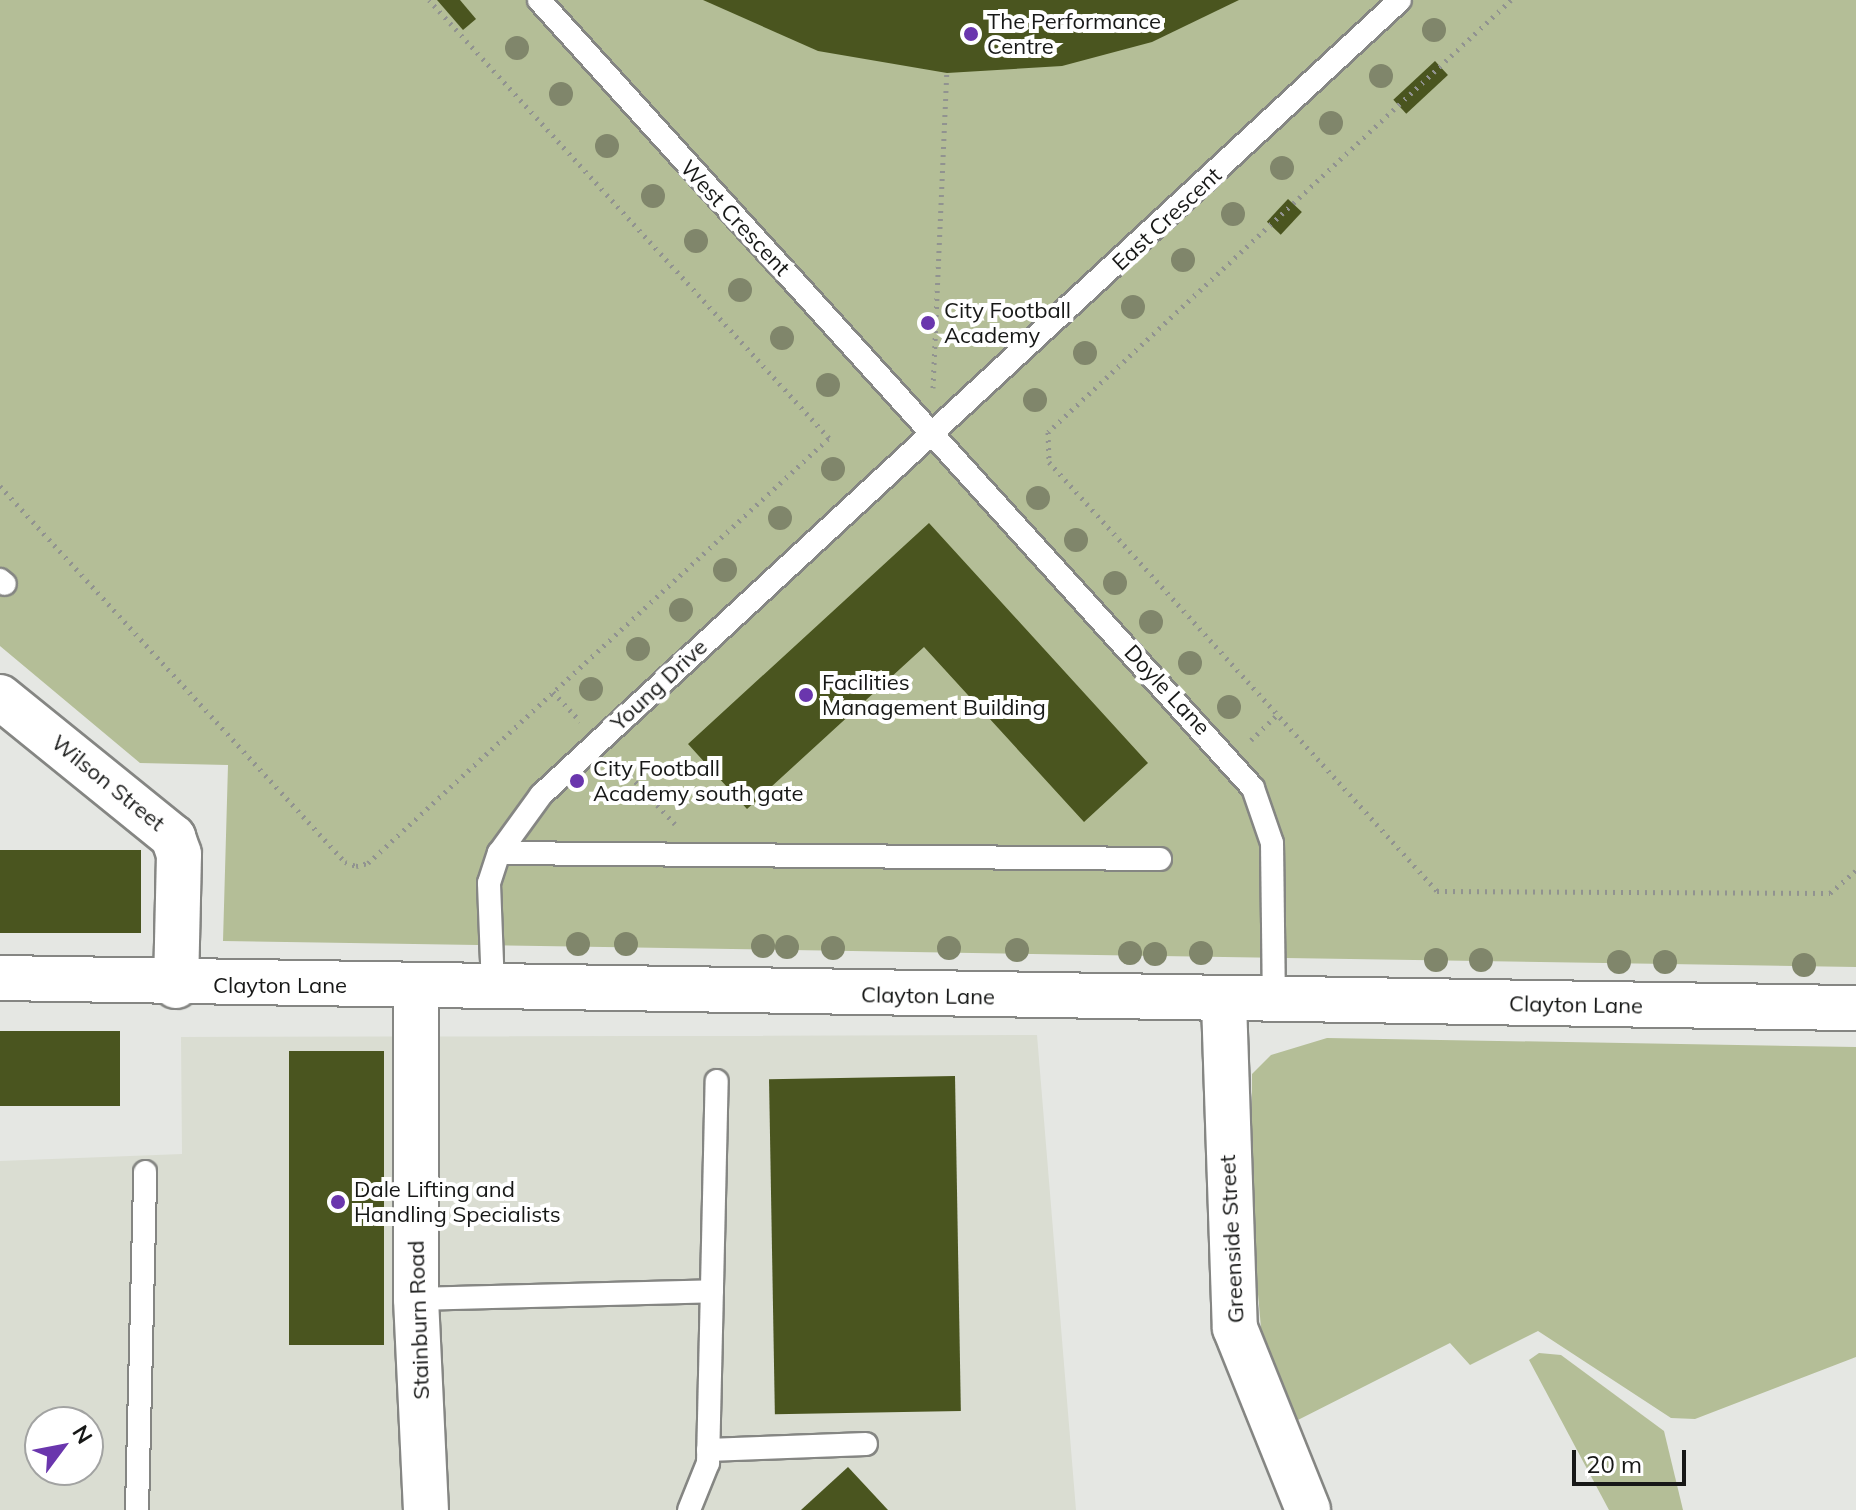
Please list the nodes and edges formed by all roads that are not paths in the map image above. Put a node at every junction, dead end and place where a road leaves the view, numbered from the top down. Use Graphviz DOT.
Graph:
graph roads {
  1 [pos="539,0"];
  2 [pos="1400,0"];
  3 [pos="931,435"];
  4 [pos="0,697"];
  5 [pos="499,853"];
  6 [pos="1160,859"];
  7 [pos="0,978"];
  8 [pos="176,986"];
  9 [pos="416,987"];
  10 [pos="493,988"];
  11 [pos="1274,1001"];
  12 [pos="1224,1002"];
  13 [pos="1856,1008"];
  14 [pos="717,1081"];
  15 [pos="145,1172"];
  16 [pos="712,1291"];
  17 [pos="416,1299"];
  18 [pos="866,1444"];
  19 [pos="708,1450"];
  20 [pos="137,1510"];
  21 [pos="426,1510"];
  22 [pos="689,1510"];
  23 [pos="1308,1510"];
  1 -- 3 [label="lane, West Crescent"];
  2 -- 3 [label="lane, East Crescent"];
  3 -- 5 [label="lane, Young Drive"];
  3 -- 11 [label="lane, Doyle Lane"];
  4 -- 8 [label="street, Wilson Street"];
  5 -- 6 [label="lane"];
  5 -- 10 [label="lane, Young Drive"];
  7 -- 8 [label="street, Clayton Lane"];
  8 -- 9 [label="street, Clayton Lane"];
  9 -- 10 [label="street, Clayton Lane"];
  9 -- 17 [label="street, Stainburn Road"];
  10 -- 12 [label="street, Clayton Lane"];
  11 -- 12 [label="street, Clayton Lane"];
  11 -- 13 [label="street, Clayton Lane"];
  12 -- 23 [label="street, Greenside Street"];
  14 -- 16 [label="lane"];
  15 -- 20 [label="lane"];
  16 -- 17 [label="lane"];
  16 -- 19 [label="lane"];
  17 -- 21 [label="street, Stainburn Road"];
  18 -- 19 [label="lane"];
  19 -- 22 [label="lane"];
}
